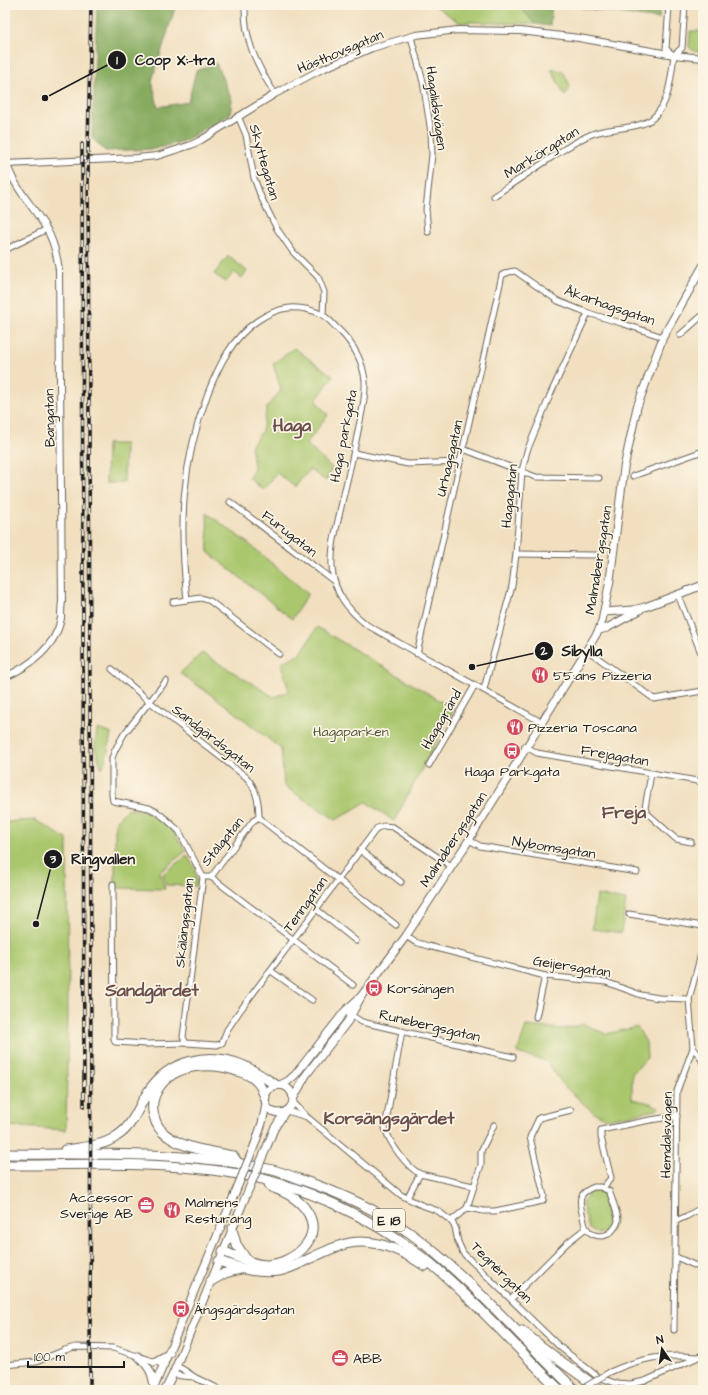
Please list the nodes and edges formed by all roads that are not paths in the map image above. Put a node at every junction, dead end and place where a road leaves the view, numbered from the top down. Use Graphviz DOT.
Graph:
graph roads {
  1 [pos="245,5"];
  2 [pos="669,5"];
  3 [pos="685,5"];
  4 [pos="411,37"];
  5 [pos="674,55"];
  6 [pos="702,59"];
  7 [pos="275,94"];
  8 [pos="238,116"];
  9 [pos="5,146"];
  10 [pos="6,164"];
  11 [pos="494,196"];
  12 [pos="46,229"];
  13 [pos="428,232"];
  14 [pos="5,250"];
  15 [pos="703,266"];
  16 [pos="510,272"];
  17 [pos="588,313"];
  18 [pos="323,315"];
  19 [pos="703,315"];
  20 [pos="680,335"];
  21 [pos="663,337"];
  22 [pos="463,449"];
  23 [pos="703,451"];
  24 [pos="354,453"];
  25 [pos="460,462"];
  26 [pos="522,471"];
  27 [pos="633,476"];
  28 [pos="599,478"];
  29 [pos="230,502"];
  30 [pos="516,554"];
  31 [pos="595,554"];
  32 [pos="335,582"];
  33 [pos="703,585"];
  34 [pos="678,595"];
  35 [pos="187,600"];
  36 [pos="173,602"];
  37 [pos="645,607"];
  38 [pos="604,612"];
  39 [pos="599,630"];
  40 [pos="587,650"];
  41 [pos="279,654"];
  42 [pos="417,654"];
  43 [pos="703,658"];
  44 [pos="112,668"];
  45 [pos="5,677"];
  46 [pos="166,681"];
  47 [pos="475,685"];
  48 [pos="484,689"];
  49 [pos="703,691"];
  50 [pos="150,702"];
  51 [pos="540,722"];
  52 [pos="525,746"];
  53 [pos="429,765"];
  54 [pos="651,774"];
  55 [pos="703,782"];
  56 [pos="259,817"];
  57 [pos="469,840"];
  58 [pos="691,842"];
  59 [pos="360,850"];
  60 [pos="451,866"];
  61 [pos="637,872"];
  62 [pos="203,877"];
  63 [pos="211,877"];
  64 [pos="337,880"];
  65 [pos="401,882"];
  66 [pos="113,884"];
  67 [pos="316,909"];
  68 [pos="629,914"];
  69 [pos="396,924"];
  70 [pos="703,926"];
  71 [pos="406,936"];
  72 [pos="293,940"];
  73 [pos="356,941"];
  74 [pos="703,947"];
  75 [pos="701,961"];
  76 [pos="271,971"];
  77 [pos="545,976"];
  78 [pos="353,985"];
  79 [pos="362,995"];
  80 [pos="312,1000"];
  81 [pos="689,1000"];
  82 [pos="345,1011"];
  83 [pos="352,1016"];
  84 [pos="536,1017"];
  85 [pos="402,1031"];
  86 [pos="186,1043"];
  87 [pos="692,1048"];
  88 [pos="513,1057"];
  89 [pos="703,1063"];
  90 [pos="278,1085"];
  91 [pos="266,1101"];
  92 [pos="293,1101"];
  93 [pos="571,1110"];
  94 [pos="286,1111"];
  95 [pos="676,1116"];
  96 [pos="307,1117"];
  97 [pos="494,1125"];
  98 [pos="5,1154"];
  99 [pos="54,1154"];
  100 [pos="238,1163"];
  101 [pos="5,1165"];
  102 [pos="420,1174"];
  103 [pos="266,1180"];
  104 [pos="473,1186"];
  105 [pos="603,1188"];
  106 [pos="407,1198"];
  107 [pos="703,1207"];
  108 [pos="467,1208"];
  109 [pos="451,1220"];
  110 [pos="676,1221"];
  111 [pos="586,1228"];
  112 [pos="232,1229"];
  113 [pos="213,1248"];
  114 [pos="223,1251"];
  115 [pos="676,1257"];
  116 [pos="209,1258"];
  117 [pos="246,1259"];
  118 [pos="219,1261"];
  119 [pos="242,1269"];
  120 [pos="703,1269"];
  121 [pos="211,1281"];
  122 [pos="511,1299"];
  123 [pos="472,1301"];
  124 [pos="511,1325"];
  125 [pos="674,1330"];
  126 [pos="170,1352"];
  127 [pos="138,1356"];
  128 [pos="700,1356"];
  129 [pos="154,1362"];
  130 [pos="5,1365"];
  131 [pos="165,1366"];
  132 [pos="176,1366"];
  133 [pos="173,1374"];
  134 [pos="195,1377"];
  135 [pos="154,1390"];
  136 [pos="165,1390"];
  137 [pos="220,1390"];
  138 [pos="560,1390"];
  139 [pos="575,1390"];
  140 [pos="580,1390"];
  141 [pos="601,1390"];
  1 -- 7 [label="street"];
  2 -- 5 [label="street"];
  3 -- 5 [label="street"];
  4 -- 5 [label="street, Hästhovsgatan"];
  4 -- 7 [label="street, Hästhovsgatan"];
  4 -- 13 [label="street, Hagalidsvägen"];
  5 -- 6 [label="street, Hästhovsgatan"];
  5 -- 11 [label="street, Markörgatan"];
  7 -- 8 [label="street, Hästhovsgatan"];
  8 -- 10 [label="street, Hästhovsgatan"];
  8 -- 18 [label="street, Skyttegatan"];
  9 -- 10 [label="street, Bangatan"];
  10 -- 12 [label="street, Bangatan"];
  12 -- 14 [label="street"];
  12 -- 45 [label="street, Bangatan"];
  15 -- 21 [label="main road, Malmabergsgatan"];
  16 -- 17 [label="street, Åkarhagsgatan"];
  16 -- 22 [label="street, Urhagsgatan"];
  17 -- 21 [label="street, Åkarhagsgatan"];
  17 -- 26 [label="street, Hagagatan"];
  18 -- 24 [label="street, Haga parkgata"];
  18 -- 35 [label="street, Haga parkgata"];
  19 -- 20 [label="street"];
  21 -- 38 [label="main road, Malmabergsgatan"];
  22 -- 25 [label="street, Urhagsgatan"];
  22 -- 26 [label="street"];
  23 -- 27 [label="street"];
  24 -- 25 [label="street"];
  24 -- 32 [label="street, Haga parkgata"];
  25 -- 42 [label="street, Urhagsgatan"];
  26 -- 28 [label="street"];
  26 -- 30 [label="street, Hagagatan"];
  29 -- 32 [label="street, Furugatan"];
  30 -- 31 [label="street"];
  30 -- 48 [label="street, Hagagatan"];
  32 -- 42 [label="street, Haga parkgata"];
  33 -- 34 [label="main road"];
  34 -- 37 [label="main road"];
  34 -- 43 [label="street"];
  35 -- 36 [label="street"];
  35 -- 41 [label="street"];
  37 -- 38 [label="main road"];
  37 -- 39 [label="main road"];
  38 -- 39 [label="main road, Malmabergsgatan"];
  39 -- 40 [label="main road, Malmabergsgatan"];
  40 -- 49 [label="street"];
  40 -- 51 [label="main road, Malmabergsgatan"];
  42 -- 47 [label="street, Haga parkgata"];
  44 -- 50 [label="street, Sandgärdsgatan"];
  46 -- 50 [label="street, Skälängsgatan"];
  47 -- 48 [label="street, Haga parkgata"];
  47 -- 53 [label="street, Hagagränd"];
  48 -- 51 [label="street, Haga parkgata"];
  50 -- 56 [label="street, Sandgärdsgatan"];
  50 -- 62 [label="street, Skälängsgatan"];
  51 -- 52 [label="main road, Malmabergsgatan"];
  52 -- 54 [label="street, Frejagatan"];
  52 -- 57 [label="main road, Malmabergsgatan"];
  54 -- 55 [label="street, Frejagatan"];
  54 -- 58 [label="street"];
  56 -- 63 [label="street, Stålgatan"];
  56 -- 64 [label="street"];
  57 -- 60 [label="main road, Malmabergsgatan"];
  57 -- 61 [label="street, Nybomsgatan"];
  59 -- 60 [label="street, Tenngatan"];
  59 -- 64 [label="street, Tenngatan"];
  59 -- 65 [label="street"];
  60 -- 71 [label="main road, Malmabergsgatan"];
  62 -- 63 [label="street, Stålgatan"];
  62 -- 86 [label="street, Skälängsgatan"];
  63 -- 72 [label="street"];
  64 -- 67 [label="street, Tenngatan"];
  64 -- 69 [label="street"];
  66 -- 86 [label="street"];
  67 -- 72 [label="street, Tenngatan"];
  67 -- 73 [label="street"];
  68 -- 70 [label="street"];
  71 -- 77 [label="street, Geijersgatan"];
  71 -- 79 [label="main road, Malmabergsgatan"];
  72 -- 76 [label="street, Tenngatan"];
  72 -- 78 [label="street"];
  74 -- 75 [label="street, Hemdalsvägen"];
  75 -- 81 [label="street, Hemdalsvägen"];
  76 -- 80 [label="street"];
  76 -- 86 [label="street, Tenngatan"];
  77 -- 81 [label="street, Geijersgatan"];
  77 -- 84 [label="street"];
  79 -- 82 [label="main road, Malmabergsgatan"];
  79 -- 83 [label="main road, Malmabergsgatan"];
  81 -- 87 [label="street, Hemdalsvägen"];
  82 -- 83 [label="street, Runebergsgatan"];
  82 -- 90 [label="main road, Malmabergsgatan"];
  83 -- 85 [label="street, Runebergsgatan"];
  83 -- 92 [label="main road, Malmabergsgatan"];
  85 -- 88 [label="street, Runebergsgatan"];
  85 -- 102 [label="street"];
  87 -- 89 [label="street"];
  87 -- 95 [label="street, Hemdalsvägen"];
  90 -- 91 [label="main road"];
  90 -- 92 [label="main road"];
  90 -- 99 [label="highway, E 18"];
  91 -- 94 [label="main road"];
  91 -- 100 [label="highway, E 18"];
  91 -- 113 [label="main road, bridge"];
  92 -- 94 [label="main road"];
  92 -- 96 [label="street"];
  93 -- 108 [label="street"];
  94 -- 96 [label="street"];
  94 -- 112 [label="main road, bridge"];
  95 -- 105 [label="street"];
  95 -- 110 [label="street, Hemdalsvägen"];
  96 -- 106 [label="street"];
  97 -- 104 [label="street"];
  98 -- 99 [label="highway, E 18"];
  99 -- 100 [label="highway, E 18"];
  100 -- 124 [label="highway, E 18"];
  101 -- 103 [label="highway, E 18"];
  102 -- 104 [label="street"];
  102 -- 106 [label="street"];
  103 -- 117 [label="highway, E 18"];
  103 -- 123 [label="highway, E 18"];
  104 -- 108 [label="street"];
  105 -- 111 [label="street"];
  105 -- 111 [label="street"];
  106 -- 109 [label="street"];
  107 -- 110 [label="street"];
  108 -- 109 [label="street"];
  109 -- 122 [label="street, Tegnérgatan"];
  110 -- 115 [label="street, Hemdalsvägen"];
  111 -- 122 [label="street"];
  112 -- 114 [label="main road"];
  112 -- 117 [label="highway"];
  113 -- 114 [label="main road"];
  113 -- 116 [label="main road"];
  114 -- 117 [label="highway, E 18"];
  114 -- 118 [label="main road"];
  115 -- 120 [label="street"];
  115 -- 125 [label="street, Hemdalsvägen"];
  116 -- 118 [label="main road"];
  116 -- 126 [label="main road"];
  118 -- 119 [label="highway, E 18"];
  118 -- 121 [label="main road"];
  119 -- 121 [label="highway"];
  119 -- 123 [label="highway, E 18"];
  121 -- 132 [label="main road"];
  122 -- 128 [label="street, Tegnérgatan"];
  123 -- 138 [label="highway, E 18"];
  124 -- 139 [label="highway, E 18"];
  124 -- 141 [label="highway, E 18"];
  126 -- 129 [label="main road"];
  126 -- 131 [label="main road"];
  127 -- 129 [label="street"];
  127 -- 130 [label="street"];
  127 -- 135 [label="main road"];
  128 -- 140 [label="street, bridge"];
  129 -- 131 [label="street"];
  131 -- 132 [label="main road"];
  131 -- 133 [label="main road"];
  131 -- 135 [label="main road"];
  132 -- 133 [label="main road"];
  132 -- 134 [label="street"];
  133 -- 134 [label="street"];
  133 -- 136 [label="main road"];
  134 -- 137 [label="street"];
}
